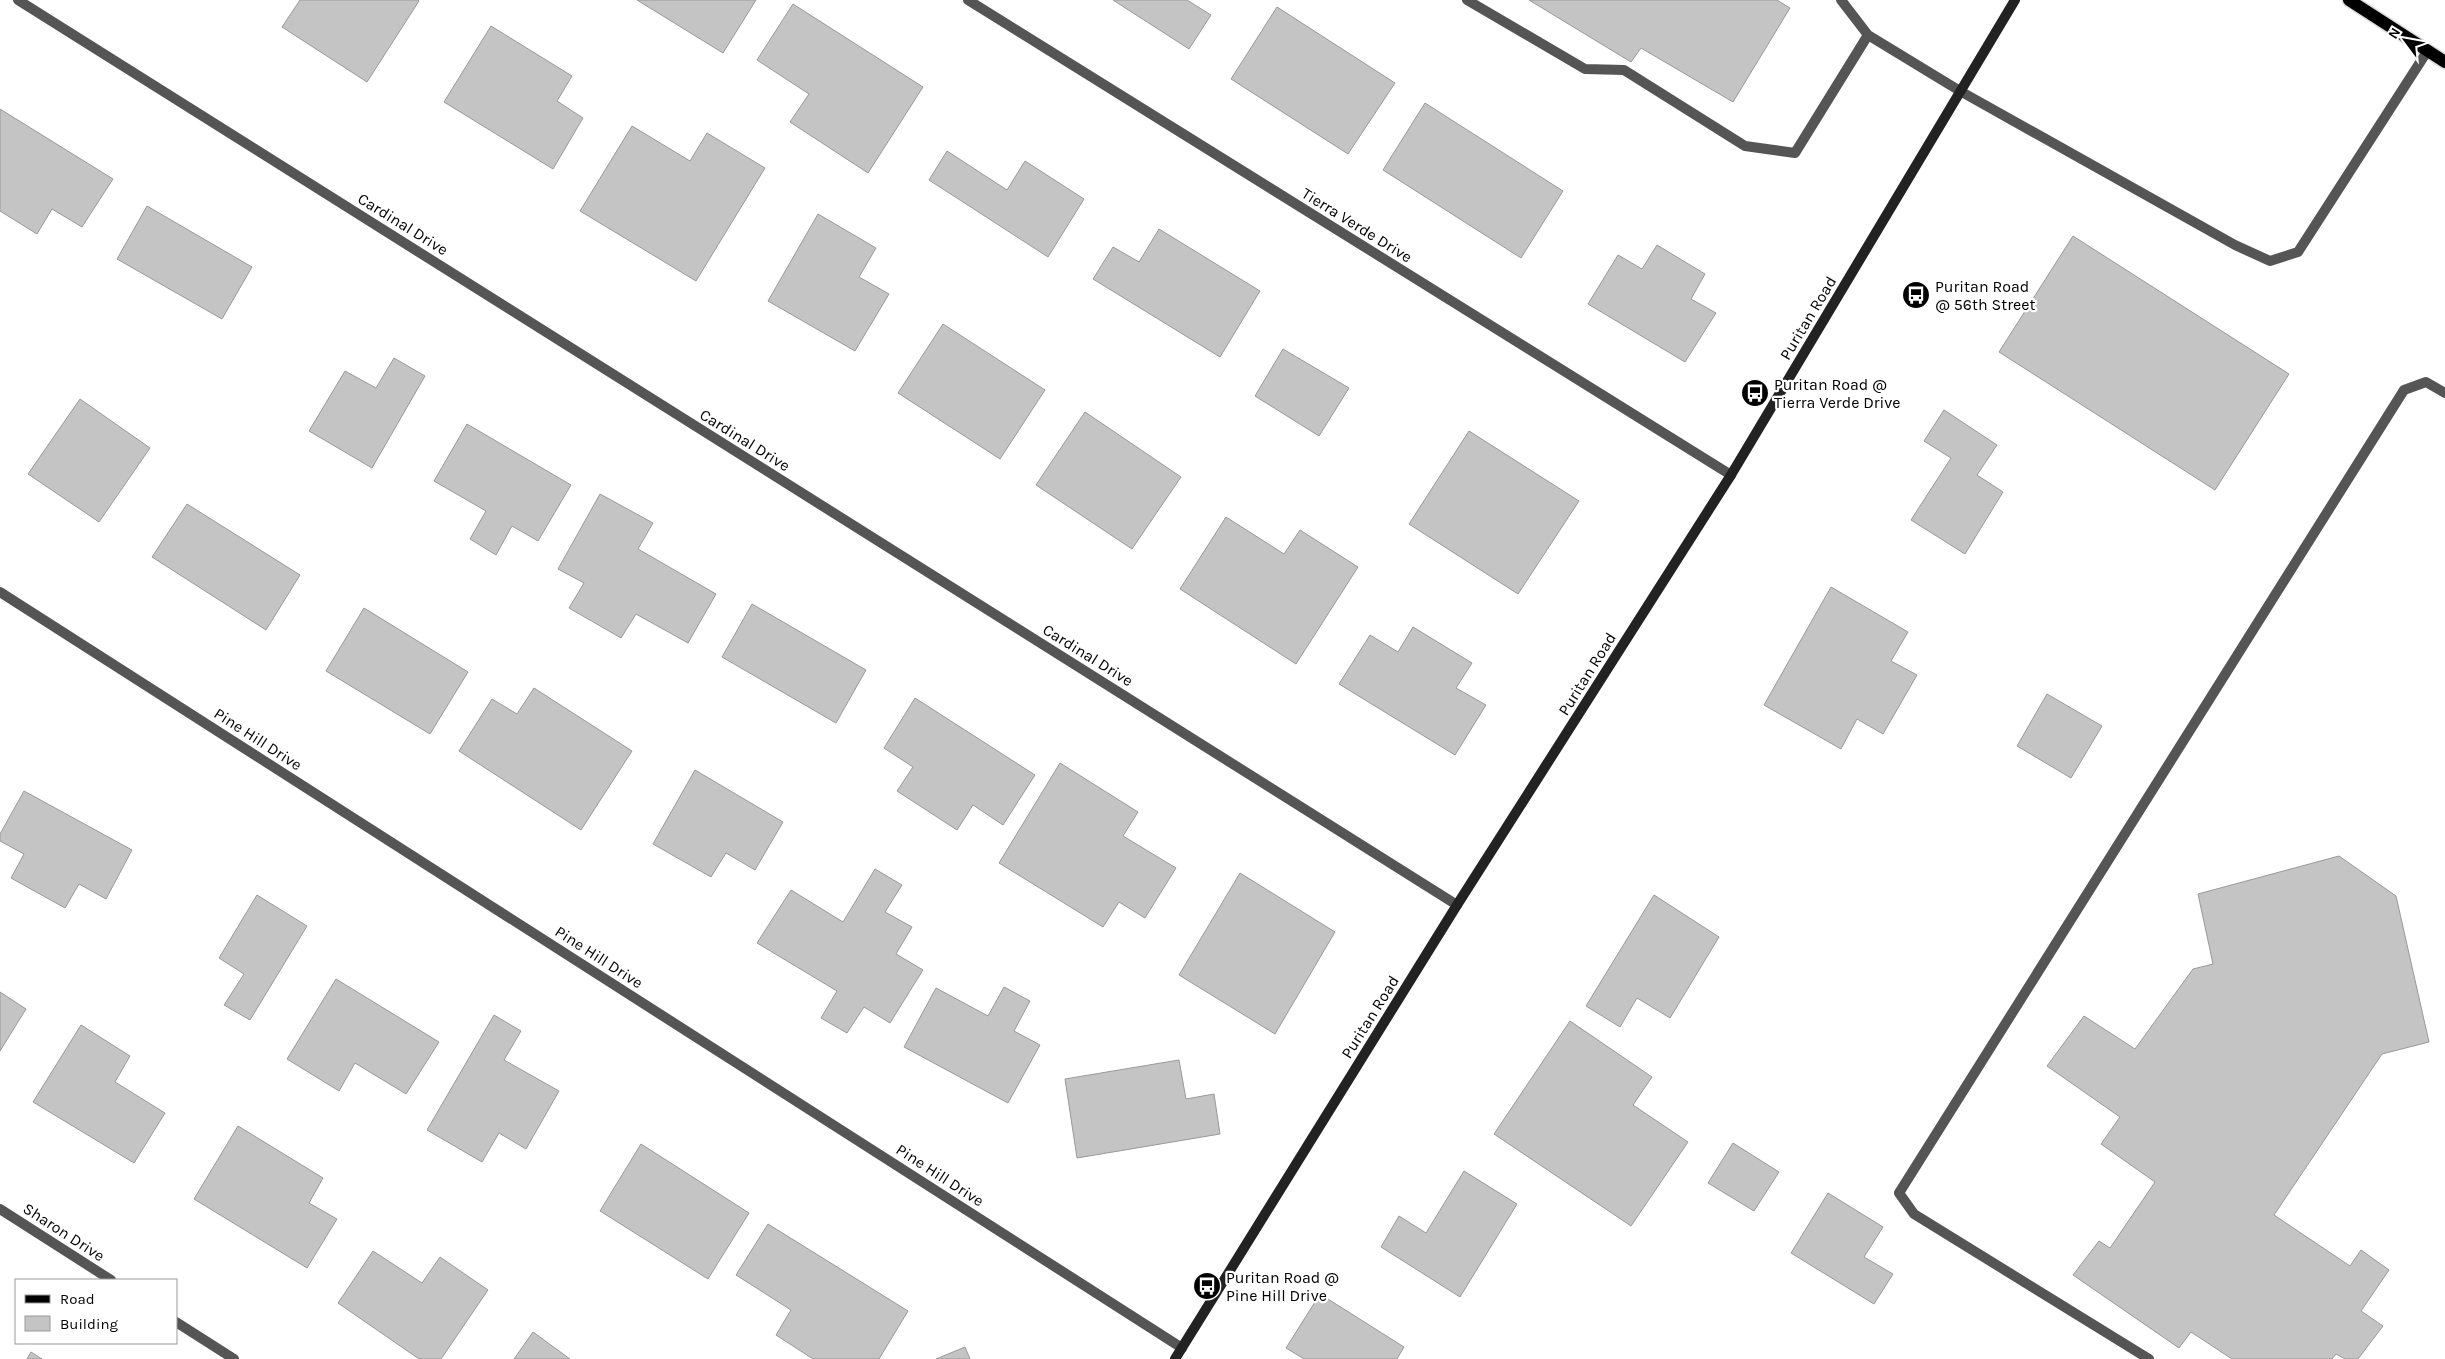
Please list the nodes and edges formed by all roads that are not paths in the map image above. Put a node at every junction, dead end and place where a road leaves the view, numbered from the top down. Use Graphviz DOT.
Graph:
graph roads {
  1 [pos="18,0"];
  2 [pos="968,0"];
  3 [pos="1467,0"];
  4 [pos="1841,0"];
  5 [pos="2015,0"];
  6 [pos="2349,0"];
  7 [pos="1868,34"];
  8 [pos="2428,50"];
  9 [pos="2445,62"];
  10 [pos="1960,92"];
  11 [pos="2445,393"];
  12 [pos="1731,475"];
  13 [pos="0,592"];
  14 [pos="1458,905"];
  15 [pos="0,1209"];
  16 [pos="109,1279"];
  17 [pos="178,1323"];
  18 [pos="1182,1348"];
  19 [pos="234,1359"];
  20 [pos="1175,1359"];
  21 [pos="2149,1359"];
  1 -- 14 [label="street, Cardinal Drive"];
  2 -- 12 [label="street, Tierra Verde Drive"];
  3 -- 7 [label="street"];
  4 -- 7 [label="street"];
  5 -- 10 [label="street, Puritan Road"];
  6 -- 8 [label="main road"];
  7 -- 10 [label="street"];
  8 -- 9 [label="main road"];
  8 -- 10 [label="street"];
  10 -- 12 [label="street, Puritan Road"];
  11 -- 21 [label="street"];
  12 -- 14 [label="street, Puritan Road"];
  13 -- 18 [label="street, Pine Hill Drive"];
  14 -- 18 [label="street, Puritan Road"];
  15 -- 16 [label="street, Sharon Drive"];
  17 -- 19 [label="street"];
  18 -- 20 [label="street, Puritan Road"];
}
